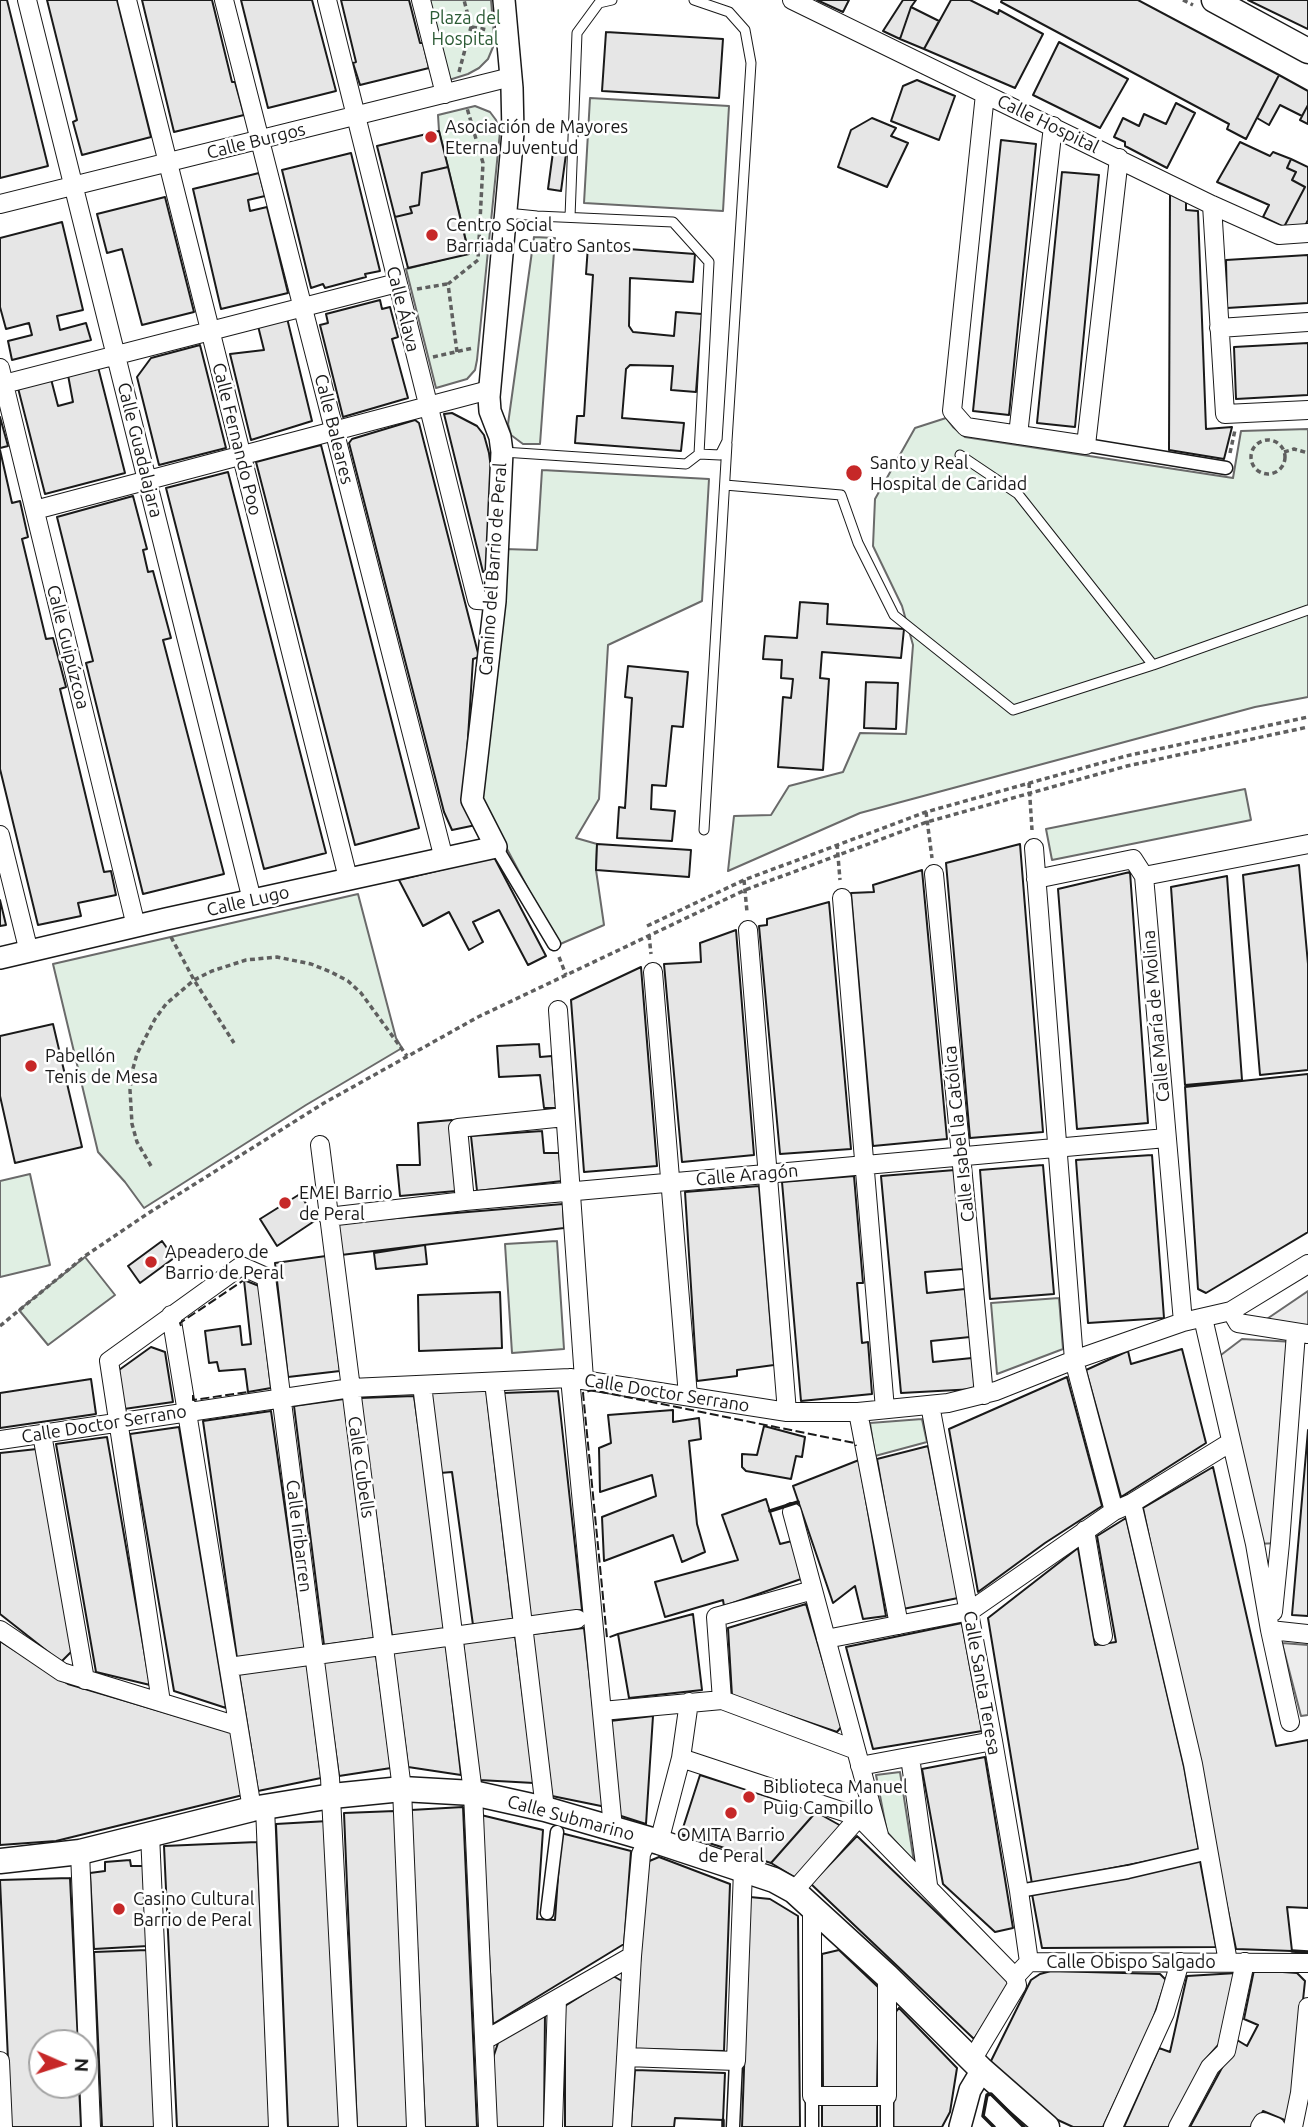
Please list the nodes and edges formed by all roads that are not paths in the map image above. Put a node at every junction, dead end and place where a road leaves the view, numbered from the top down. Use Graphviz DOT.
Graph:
graph roads {
  1 [pos="27,0"];
  2 [pos="127,0"];
  3 [pos="225,0"];
  4 [pos="327,0"];
  5 [pos="421,0"];
  6 [pos="504,0"];
  7 [pos="612,0"];
  8 [pos="694,0"];
  9 [pos="792,0"];
  10 [pos="1214,0"];
  11 [pos="1304,46"];
  12 [pos="512,77"];
  13 [pos="444,94"];
  14 [pos="985,94"];
  15 [pos="355,116"];
  16 [pos="1053,126"];
  17 [pos="260,140"];
  18 [pos="1119,158"];
  19 [pos="168,163"];
  20 [pos="74,186"];
  21 [pos="0,204"];
  22 [pos="1212,205"];
  23 [pos="505,212"];
  24 [pos="569,217"];
  25 [pos="1308,233"];
  26 [pos="404,286"];
  27 [pos="303,307"];
  28 [pos="1308,322"];
  29 [pos="1219,328"];
  30 [pos="210,331"];
  31 [pos="116,355"];
  32 [pos="1,379"];
  33 [pos="489,390"];
  34 [pos="428,406"];
  35 [pos="1308,410"];
  36 [pos="334,431"];
  37 [pos="1018,435"];
  38 [pos="727,441"];
  39 [pos="1086,445"];
  40 [pos="502,452"];
  41 [pos="699,454"];
  42 [pos="242,455"];
  43 [pos="960,455"];
  44 [pos="1226,468"];
  45 [pos="147,480"];
  46 [pos="725,485"];
  47 [pos="35,510"];
  48 [pos="495,601"];
  49 [pos="1308,610"];
  50 [pos="1153,666"];
  51 [pos="704,830"];
  52 [pos="0,835"];
  53 [pos="1308,844"];
  54 [pos="496,847"];
  55 [pos="1034,848"];
  56 [pos="443,859"];
  57 [pos="934,874"];
  58 [pos="1144,876"];
  59 [pos="348,878"];
  60 [pos="1036,879"];
  61 [pos="842,898"];
  62 [pos="252,900"];
  63 [pos="136,926"];
  64 [pos="748,930"];
  65 [pos="554,944"];
  66 [pos="29,952"];
  67 [pos="0,958"];
  68 [pos="653,972"];
  69 [pos="558,1010"];
  70 [pos="565,1117"];
  71 [pos="1166,1138"];
  72 [pos="320,1145"];
  73 [pos="1057,1147"];
  74 [pos="961,1156"];
  75 [pos="864,1164"];
  76 [pos="768,1173"];
  77 [pos="670,1182"];
  78 [pos="571,1192"];
  79 [pos="465,1201"];
  80 [pos="328,1217"];
  81 [pos="1308,1264"];
  82 [pos="1231,1311"];
  83 [pos="171,1315"];
  84 [pos="1203,1318"];
  85 [pos="1183,1322"];
  86 [pos="1302,1333"];
  87 [pos="1073,1360"];
  88 [pos="577,1379"];
  89 [pos="494,1382"];
  90 [pos="422,1385"];
  91 [pos="351,1388"];
  92 [pos="984,1395"];
  93 [pos="688,1396"];
  94 [pos="281,1399"];
  95 [pos="930,1405"];
  96 [pos="885,1409"];
  97 [pos="187,1411"];
  98 [pos="787,1412"];
  99 [pos="858,1412"];
  100 [pos="117,1423"];
  101 [pos="42,1434"];
  102 [pos="0,1440"];
  103 [pos="1231,1442"];
  104 [pos="1132,1503"];
  105 [pos="1114,1511"];
  106 [pos="792,1512"];
  107 [pos="1085,1530"];
  108 [pos="813,1590"];
  109 [pos="970,1611"];
  110 [pos="577,1619"];
  111 [pos="899,1625"];
  112 [pos="523,1627"];
  113 [pos="0,1630"];
  114 [pos="1270,1630"];
  115 [pos="1308,1634"];
  116 [pos="453,1636"];
  117 [pos="1103,1636"];
  118 [pos="826,1639"];
  119 [pos="385,1646"];
  120 [pos="314,1655"];
  121 [pos="229,1667"];
  122 [pos="85,1680"];
  123 [pos="722,1700"];
  124 [pos="161,1702"];
  125 [pos="689,1702"];
  126 [pos="602,1711"];
  127 [pos="1290,1722"];
  128 [pos="238,1726"];
  129 [pos="993,1741"];
  130 [pos="910,1756"];
  131 [pos="681,1758"];
  132 [pos="858,1758"];
  133 [pos="402,1789"];
  134 [pos="473,1793"];
  135 [pos="332,1796"];
  136 [pos="258,1808"];
  137 [pos="545,1809"];
  138 [pos="859,1818"];
  139 [pos="613,1828"];
  140 [pos="557,1832"];
  141 [pos="150,1834"];
  142 [pos="880,1839"];
  143 [pos="654,1840"];
  144 [pos="80,1852"];
  145 [pos="1209,1853"];
  146 [pos="0,1861"];
  147 [pos="743,1870"];
  148 [pos="928,1885"];
  149 [pos="1019,1891"];
  150 [pos="803,1899"];
  151 [pos="547,1913"];
  152 [pos="632,1956"];
  153 [pos="1029,1962"];
  154 [pos="1180,1962"];
  155 [pos="1237,1962"];
  156 [pos="1308,1963"];
  157 [pos="887,1976"];
  158 [pos="1015,1977"];
  159 [pos="557,1999"];
  160 [pos="1308,2007"];
  161 [pos="485,2039"];
  162 [pos="626,2057"];
  163 [pos="0,2060"];
  164 [pos="736,2061"];
  165 [pos="977,2065"];
  166 [pos="1304,2094"];
  167 [pos="812,2096"];
  168 [pos="887,2096"];
  169 [pos="1,2107"];
  170 [pos="3,2127"];
  171 [pos="91,2127"];
  172 [pos="163,2127"];
  173 [pos="278,2127"];
  174 [pos="348,2127"];
  175 [pos="416,2127"];
  176 [pos="488,2127"];
  177 [pos="553,2127"];
  178 [pos="622,2127"];
  179 [pos="733,2127"];
  180 [pos="812,2127"];
  181 [pos="887,2127"];
  182 [pos="960,2127"];
  183 [pos="1048,2127"];
  184 [pos="1113,2127"];
  185 [pos="1178,2127"];
  186 [pos="1260,2127"];
  187 [pos="1276,2127"];
  188 [pos="1293,2127"];
  1 -- 20 [label="street, Calle Guadalajara"];
  2 -- 19 [label="street, Calle Fernando Poo"];
  3 -- 17 [label="street, Calle Baleares"];
  4 -- 15 [label="street, Calle Álava"];
  5 -- 13 [label="street"];
  6 -- 12 [label="street"];
  7 -- 24 [label="lane"];
  8 -- 38 [label="lane"];
  9 -- 14 [label="street, Calle Hospital"];
  10 -- 11 [label="main road"];
  12 -- 13 [label="street, Calle Burgos"];
  12 -- 23 [label="street, Camino del Barrio de Peral"];
  13 -- 15 [label="street, Calle Burgos"];
  14 -- 16 [label="street, Calle Hospital"];
  14 -- 37 [label="street"];
  15 -- 17 [label="street, Calle Burgos"];
  15 -- 26 [label="street, Calle Álava"];
  16 -- 18 [label="street, Calle Hospital"];
  16 -- 37 [label="street"];
  17 -- 19 [label="street, Calle Burgos"];
  17 -- 27 [label="street, Calle Baleares"];
  18 -- 22 [label="street, Calle Hospital"];
  18 -- 39 [label="street"];
  19 -- 20 [label="street, Calle Burgos"];
  19 -- 30 [label="street, Calle Fernando Poo"];
  20 -- 21 [label="street, Calle Burgos"];
  20 -- 31 [label="street, Calle Guadalajara"];
  22 -- 25 [label="street, Calle Hospital"];
  22 -- 29 [label="street"];
  23 -- 24 [label="lane"];
  23 -- 33 [label="street, Camino del Barrio de Peral"];
  24 -- 41 [label="lane"];
  26 -- 27 [label="street"];
  26 -- 34 [label="street, Calle Álava"];
  27 -- 30 [label="street"];
  27 -- 36 [label="street, Calle Baleares"];
  28 -- 29 [label="street"];
  29 -- 35 [label="street"];
  30 -- 31 [label="street"];
  30 -- 42 [label="street, Calle Fernando Poo"];
  31 -- 32 [label="street"];
  31 -- 45 [label="street, Calle Guadalajara"];
  32 -- 47 [label="street, Calle Guipúzcoa"];
  33 -- 34 [label="street"];
  33 -- 40 [label="street, Camino del Barrio de Peral"];
  34 -- 36 [label="street"];
  34 -- 48 [label="street, Calle Álava"];
  36 -- 42 [label="street"];
  36 -- 56 [label="street, Calle Baleares"];
  37 -- 39 [label="street"];
  38 -- 41 [label="lane"];
  38 -- 46 [label="lane"];
  39 -- 44 [label="street"];
  40 -- 41 [label="lane"];
  40 -- 48 [label="street, Camino del Barrio de Peral"];
  42 -- 45 [label="street"];
  42 -- 59 [label="street, Calle Fernando Poo"];
  43 -- 50 [label="lane"];
  45 -- 47 [label="street"];
  45 -- 62 [label="street, Calle Guadalajara"];
  46 -- 50 [label="lane"];
  46 -- 51 [label="lane"];
  47 -- 63 [label="street, Calle Guipúzcoa"];
  48 -- 54 [label="street, Camino del Barrio de Peral"];
  49 -- 50 [label="lane"];
  52 -- 66 [label="street"];
  53 -- 58 [label="street"];
  54 -- 56 [label="street, Calle Lugo"];
  54 -- 65 [label="street"];
  55 -- 60 [label="street"];
  56 -- 59 [label="street, Calle Lugo"];
  57 -- 74 [label="street, Calle Isabel la Católica"];
  58 -- 60 [label="street"];
  58 -- 71 [label="street, Calle María de Molina"];
  59 -- 62 [label="street, Calle Lugo"];
  60 -- 73 [label="street"];
  61 -- 75 [label="street"];
  62 -- 63 [label="street, Calle Lugo"];
  63 -- 66 [label="street, Calle Lugo"];
  64 -- 76 [label="street"];
  66 -- 67 [label="street, Calle Lugo"];
  68 -- 77 [label="street"];
  69 -- 70 [label="street"];
  70 -- 78 [label="street"];
  70 -- 79 [label="street"];
  71 -- 73 [label="street, Calle Aragón"];
  71 -- 85 [label="street, Calle María de Molina"];
  72 -- 80 [label="street, Calle Cubells"];
  73 -- 74 [label="street, Calle Aragón"];
  73 -- 87 [label="street"];
  74 -- 75 [label="street, Calle Aragón"];
  74 -- 92 [label="street, Calle Isabel la Católica"];
  75 -- 76 [label="street, Calle Aragón"];
  75 -- 96 [label="street"];
  76 -- 77 [label="street, Calle Aragón"];
  76 -- 98 [label="street"];
  77 -- 78 [label="street, Calle Aragón"];
  77 -- 93 [label="street"];
  78 -- 79 [label="street, Calle Aragón"];
  78 -- 88 [label="street"];
  79 -- 80 [label="street, Calle Aragón"];
  80 -- 91 [label="street, Calle Cubells"];
  81 -- 82 [label="street, Calle Doctor Serrano"];
  82 -- 84 [label="street, Calle Doctor Serrano"];
  82 -- 86 [label="street"];
  83 -- 94 [label="street, Calle Iribarren"];
  83 -- 97 [label="street"];
  83 -- 100 [label="street"];
  84 -- 85 [label="street, Calle Doctor Serrano"];
  84 -- 103 [label="street"];
  85 -- 87 [label="street, Calle Doctor Serrano"];
  86 -- 114 [label="street"];
  87 -- 92 [label="street, Calle Doctor Serrano"];
  87 -- 105 [label="street"];
  88 -- 89 [label="street, Calle Doctor Serrano"];
  88 -- 93 [label="street, Calle Doctor Serrano"];
  88 -- 126 [label="street"];
  89 -- 90 [label="street, Calle Doctor Serrano"];
  89 -- 112 [label="street"];
  90 -- 91 [label="street, Calle Doctor Serrano"];
  90 -- 116 [label="street"];
  91 -- 94 [label="street, Calle Doctor Serrano"];
  91 -- 119 [label="street, Calle Cubells"];
  92 -- 95 [label="street, Calle Doctor Serrano"];
  93 -- 98 [label="street, Calle Doctor Serrano"];
  94 -- 97 [label="street, Calle Doctor Serrano"];
  94 -- 120 [label="street, Calle Iribarren"];
  95 -- 96 [label="street, Calle Doctor Serrano"];
  95 -- 109 [label="street, Calle Santa Teresa"];
  96 -- 99 [label="street, Calle Doctor Serrano"];
  97 -- 100 [label="street, Calle Doctor Serrano"];
  97 -- 121 [label="street"];
  98 -- 99 [label="street, Calle Doctor Serrano"];
  99 -- 111 [label="street"];
  100 -- 101 [label="street, Calle Doctor Serrano"];
  100 -- 124 [label="street"];
  101 -- 102 [label="street, Calle Doctor Serrano"];
  101 -- 122 [label="street"];
  103 -- 104 [label="street"];
  103 -- 114 [label="street"];
  104 -- 105 [label="street"];
  104 -- 145 [label="street"];
  105 -- 107 [label="street"];
  106 -- 108 [label="street"];
  107 -- 109 [label="street"];
  107 -- 117 [label="street"];
  108 -- 118 [label="street"];
  108 -- 123 [label="street"];
  109 -- 111 [label="street"];
  109 -- 129 [label="street, Calle Santa Teresa"];
  110 -- 112 [label="street"];
  111 -- 118 [label="street"];
  112 -- 116 [label="street"];
  112 -- 137 [label="street"];
  113 -- 122 [label="street"];
  114 -- 115 [label="street"];
  114 -- 127 [label="street"];
  116 -- 119 [label="street"];
  116 -- 134 [label="street"];
  118 -- 132 [label="street"];
  119 -- 120 [label="street"];
  119 -- 133 [label="street, Calle Cubells"];
  120 -- 121 [label="street"];
  120 -- 135 [label="street, Calle Iribarren"];
  121 -- 128 [label="street"];
  122 -- 124 [label="street"];
  123 -- 125 [label="street"];
  123 -- 132 [label="street"];
  124 -- 128 [label="street"];
  125 -- 126 [label="street"];
  125 -- 131 [label="street"];
  126 -- 139 [label="street"];
  128 -- 136 [label="street"];
  129 -- 130 [label="street"];
  129 -- 149 [label="street, Calle Santa Teresa"];
  130 -- 132 [label="street"];
  130 -- 148 [label="street"];
  131 -- 138 [label="street"];
  131 -- 143 [label="street"];
  132 -- 142 [label="street"];
  133 -- 134 [label="main road, Calle Submarino"];
  133 -- 135 [label="main road, Calle Submarino"];
  133 -- 175 [label="street, Calle Cubells"];
  134 -- 137 [label="main road, Calle Submarino"];
  134 -- 161 [label="street"];
  135 -- 136 [label="main road, Calle Submarino"];
  135 -- 174 [label="street, Calle Iribarren"];
  136 -- 141 [label="main road, Calle Submarino"];
  136 -- 173 [label="street"];
  137 -- 139 [label="main road, Calle Submarino"];
  138 -- 142 [label="street"];
  138 -- 150 [label="street"];
  139 -- 143 [label="main road, Calle Submarino"];
  140 -- 151 [label="street"];
  141 -- 144 [label="main road, Calle Submarino"];
  141 -- 172 [label="street"];
  142 -- 148 [label="street"];
  143 -- 147 [label="main road, Calle Submarino"];
  143 -- 152 [label="street"];
  144 -- 146 [label="main road, Calle Submarino"];
  144 -- 171 [label="street"];
  145 -- 149 [label="street"];
  145 -- 155 [label="street"];
  147 -- 150 [label="main road, Calle Submarino"];
  147 -- 164 [label="street"];
  148 -- 158 [label="street"];
  149 -- 153 [label="street, Calle Santa Teresa"];
  150 -- 157 [label="main road, Calle Submarino"];
  150 -- 167 [label="street"];
  152 -- 159 [label="street"];
  152 -- 162 [label="street"];
  153 -- 154 [label="street, Calle Obispo Salgado"];
  153 -- 158 [label="street, Calle Obispo Salgado"];
  154 -- 155 [label="street, Calle Obispo Salgado"];
  154 -- 184 [label="street"];
  155 -- 156 [label="street, Calle Obispo Salgado"];
  155 -- 185 [label="street"];
  157 -- 165 [label="main road, Calle Submarino"];
  157 -- 168 [label="street"];
  158 -- 165 [label="street"];
  159 -- 161 [label="street"];
  159 -- 177 [label="street"];
  160 -- 166 [label="street"];
  161 -- 176 [label="street"];
  162 -- 164 [label="street"];
  162 -- 178 [label="street"];
  163 -- 169 [label="street"];
  164 -- 179 [label="street"];
  165 -- 182 [label="street"];
  165 -- 183 [label="main road, Calle Submarino"];
  166 -- 188 [label="street"];
  167 -- 168 [label="street"];
  167 -- 180 [label="street"];
  168 -- 181 [label="street"];
  169 -- 170 [label="street"];
  186 -- 187 [label="street"];
}
